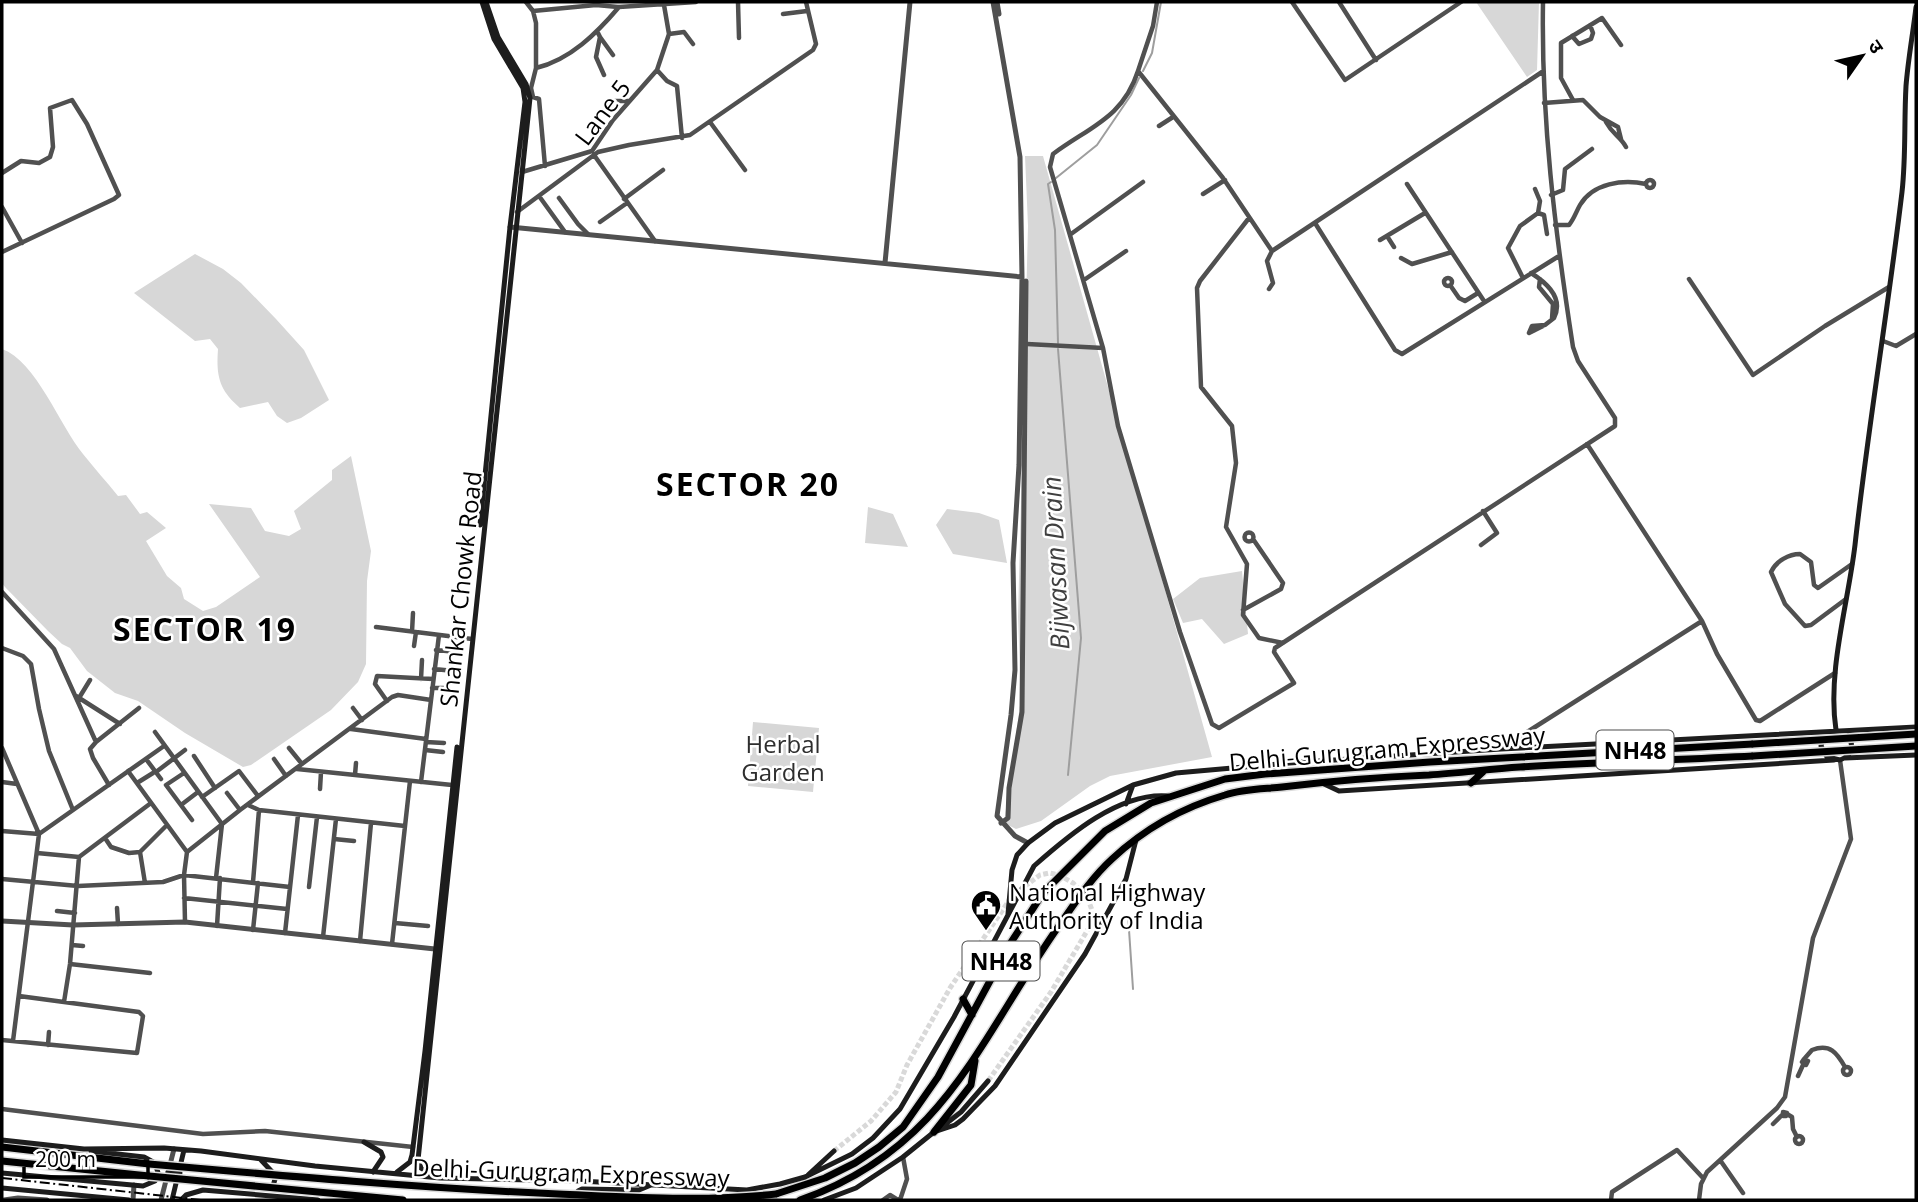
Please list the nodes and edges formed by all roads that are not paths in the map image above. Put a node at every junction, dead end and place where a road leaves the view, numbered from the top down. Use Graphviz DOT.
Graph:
graph roads {
  1 [pos="484,2"];
  2 [pos="526,2"];
  3 [pos="694,2"];
  4 [pos="738,2"];
  5 [pos="806,2"];
  6 [pos="910,2"];
  7 [pos="995,2"];
  8 [pos="1157,2"];
  9 [pos="1292,2"];
  10 [pos="1339,2"];
  11 [pos="1461,2"];
  12 [pos="1543,2"];
  13 [pos="632,4"];
  14 [pos="617,5"];
  15 [pos="664,5"];
  16 [pos="1916,7"];
  17 [pos="533,11"];
  18 [pos="807,11"];
  19 [pos="783,14"];
  20 [pos="1590,24"];
  21 [pos="597,31"];
  22 [pos="669,34"];
  23 [pos="1572,36"];
  24 [pos="600,37"];
  25 [pos="738,38"];
  26 [pos="693,44"];
  27 [pos="1621,46"];
  28 [pos="613,55"];
  29 [pos="1376,60"];
  30 [pos="536,68"];
  31 [pos="657,70"];
  32 [pos="1139,71"];
  33 [pos="1542,72"];
  34 [pos="604,75"];
  35 [pos="1573,100"];
  36 [pos="612,101"];
  37 [pos="629,101"];
  38 [pos="1544,103"];
  39 [pos="1173,117"];
  40 [pos="710,122"];
  41 [pos="1158,126"];
  42 [pos="682,138"];
  43 [pos="1626,147"];
  44 [pos="1592,149"];
  45 [pos="593,153"];
  46 [pos="545,166"];
  47 [pos="663,170"];
  48 [pos="745,170"];
  49 [pos="522,172"];
  50 [pos="2,173"];
  51 [pos="1225,180"];
  52 [pos="1143,182"];
  53 [pos="1407,184"];
  54 [pos="1646,184"];
  55 [pos="1535,189"];
  56 [pos="1203,194"];
  57 [pos="1551,195"];
  58 [pos="539,196"];
  59 [pos="559,198"];
  60 [pos="625,201"];
  61 [pos="2,207"];
  62 [pos="517,212"];
  63 [pos="1425,213"];
  64 [pos="1538,213"];
  65 [pos="1249,218"];
  66 [pos="600,222"];
  67 [pos="1315,223"];
  68 [pos="1555,225"];
  69 [pos="513,227"];
  70 [pos="566,232"];
  71 [pos="588,234"];
  72 [pos="1071,234"];
  73 [pos="1547,234"];
  74 [pos="1387,236"];
  75 [pos="1380,240"];
  76 [pos="655,241"];
  77 [pos="22,243"];
  78 [pos="1394,247"];
  79 [pos="1126,250"];
  80 [pos="1272,251"];
  81 [pos="1451,252"];
  82 [pos="2,253"];
  83 [pos="1559,256"];
  84 [pos="1401,257"];
  85 [pos="885,263"];
  86 [pos="1531,273"];
  87 [pos="1024,277"];
  88 [pos="1523,278"];
  89 [pos="1689,279"];
  90 [pos="1084,280"];
  91 [pos="1450,285"];
  92 [pos="1890,286"];
  93 [pos="1269,289"];
  94 [pos="1478,293"];
  95 [pos="1484,301"];
  96 [pos="1543,326"];
  97 [pos="1916,334"];
  98 [pos="1883,341"];
  99 [pos="1027,344"];
  100 [pos="1103,348"];
  101 [pos="1587,444"];
  102 [pos="1483,511"];
  103 [pos="1253,538"];
  104 [pos="1480,545"];
  105 [pos="1852,564"];
  106 [pos="2,592"];
  107 [pos="1848,597"];
  108 [pos="1242,611"];
  109 [pos="413,612"];
  110 [pos="1702,621"];
  111 [pos="376,627"];
  112 [pos="414,632"];
  113 [pos="439,635"];
  114 [pos="470,639"];
  115 [pos="1283,643"];
  116 [pos="414,646"];
  117 [pos="2,648"];
  118 [pos="436,650"];
  119 [pos="457,652"];
  120 [pos="422,660"];
  121 [pos="434,668"];
  122 [pos="454,671"];
  123 [pos="1835,673"];
  124 [pos="421,679"];
  125 [pos="433,679"];
  126 [pos="90,680"];
  127 [pos="432,688"];
  128 [pos="448,688"];
  129 [pos="76,696"];
  130 [pos="431,700"];
  131 [pos="387,701"];
  132 [pos="139,708"];
  133 [pos="353,708"];
  134 [pos="362,720"];
  135 [pos="120,724"];
  136 [pos="1916,727"];
  137 [pos="350,729"];
  138 [pos="1897,729"];
  139 [pos="1836,730"];
  140 [pos="155,732"];
  141 [pos="1916,734"];
  142 [pos="1783,735"];
  143 [pos="426,740"];
  144 [pos="96,742"];
  145 [pos="444,743"];
  146 [pos="164,746"];
  147 [pos="1916,746"];
  148 [pos="2,748"];
  149 [pos="289,748"];
  150 [pos="1501,749"];
  151 [pos="185,750"];
  152 [pos="425,750"];
  153 [pos="443,752"];
  154 [pos="1916,755"];
  155 [pos="194,756"];
  156 [pos="1897,756"];
  157 [pos="174,758"];
  158 [pos="146,759"];
  159 [pos="274,759"];
  160 [pos="1839,759"];
  161 [pos="356,763"];
  162 [pos="1787,763"];
  163 [pos="302,764"];
  164 [pos="296,769"];
  165 [pos="128,771"];
  166 [pos="1485,771"];
  167 [pos="321,772"];
  168 [pos="154,773"];
  169 [pos="184,773"];
  170 [pos="355,775"];
  171 [pos="286,776"];
  172 [pos="161,779"];
  173 [pos="411,781"];
  174 [pos="2,782"];
  175 [pos="421,782"];
  176 [pos="1320,782"];
  177 [pos="137,783"];
  178 [pos="1471,783"];
  179 [pos="17,784"];
  180 [pos="109,785"];
  181 [pos="452,785"];
  182 [pos="1133,785"];
  183 [pos="215,788"];
  184 [pos="320,789"];
  185 [pos="227,793"];
  186 [pos="200,794"];
  187 [pos="258,796"];
  188 [pos="1169,796"];
  189 [pos="151,803"];
  190 [pos="1126,804"];
  191 [pos="181,805"];
  192 [pos="247,805"];
  193 [pos="73,810"];
  194 [pos="240,810"];
  195 [pos="259,810"];
  196 [pos="298,815"];
  197 [pos="317,817"];
  198 [pos="336,819"];
  199 [pos="192,820"];
  200 [pos="1001,822"];
  201 [pos="371,823"];
  202 [pos="222,824"];
  203 [pos="167,825"];
  204 [pos="405,826"];
  205 [pos="2,831"];
  206 [pos="39,834"];
  207 [pos="105,838"];
  208 [pos="334,839"];
  209 [pos="1136,840"];
  210 [pos="354,841"];
  211 [pos="1028,843"];
  212 [pos="140,852"];
  213 [pos="187,852"];
  214 [pos="37,853"];
  215 [pos="79,857"];
  216 [pos="184,875"];
  217 [pos="218,878"];
  218 [pos="2,879"];
  219 [pos="255,882"];
  220 [pos="33,883"];
  221 [pos="145,883"];
  222 [pos="78,886"];
  223 [pos="290,887"];
  224 [pos="309,887"];
  225 [pos="184,898"];
  226 [pos="219,902"];
  227 [pos="256,906"];
  228 [pos="117,908"];
  229 [pos="287,909"];
  230 [pos="57,911"];
  231 [pos="75,913"];
  232 [pos="1008,916"];
  233 [pos="2,921"];
  234 [pos="29,921"];
  235 [pos="185,922"];
  236 [pos="395,923"];
  237 [pos="118,924"];
  238 [pos="73,925"];
  239 [pos="217,926"];
  240 [pos="428,926"];
  241 [pos="253,930"];
  242 [pos="285,933"];
  243 [pos="323,937"];
  244 [pos="360,941"];
  245 [pos="392,944"];
  246 [pos="72,946"];
  247 [pos="83,946"];
  248 [pos="435,948"];
  249 [pos="70,964"];
  250 [pos="150,973"];
  251 [pos="19,996"];
  252 [pos="963,999"];
  253 [pos="64,1002"];
  254 [pos="972,1014"];
  255 [pos="49,1032"];
  256 [pos="2,1040"];
  257 [pos="13,1041"];
  258 [pos="48,1045"];
  259 [pos="976,1057"];
  260 [pos="1792,1061"];
  261 [pos="1803,1062"];
  262 [pos="1846,1067"];
  263 [pos="1798,1076"];
  264 [pos="988,1081"];
  265 [pos="1782,1102"];
  266 [pos="2,1109"];
  267 [pos="1784,1114"];
  268 [pos="1773,1124"];
  269 [pos="934,1132"];
  270 [pos="1797,1137"];
  271 [pos="2,1140"];
  272 [pos="364,1142"];
  273 [pos="2,1147"];
  274 [pos="413,1147"];
  275 [pos="85,1149"];
  276 [pos="174,1149"];
  277 [pos="184,1150"];
  278 [pos="834,1151"];
  279 [pos="903,1157"];
  280 [pos="258,1158"];
  281 [pos="1720,1160"];
  282 [pos="2,1161"];
  283 [pos="168,1172"];
  284 [pos="373,1172"];
  285 [pos="2,1173"];
  286 [pos="180,1173"];
  287 [pos="395,1173"];
  288 [pos="805,1177"];
  289 [pos="440,1178"];
  290 [pos="1703,1178"];
  291 [pos="652,1184"];
  292 [pos="134,1185"];
  293 [pos="2,1188"];
  294 [pos="1743,1193"];
  295 [pos="265,1194"];
  296 [pos="4,1200"];
  297 [pos="47,1200"];
  298 [pos="131,1200"];
  299 [pos="159,1200"];
  300 [pos="172,1200"];
  301 [pos="181,1200"];
  302 [pos="317,1200"];
  303 [pos="403,1200"];
  304 [pos="576,1200"];
  305 [pos="800,1200"];
  306 [pos="824,1200"];
  307 [pos="883,1200"];
  308 [pos="899,1200"];
  309 [pos="1611,1200"];
  310 [pos="1699,1200"];
  1 -- 49 [label="main road, Shankar Chowk Road"];
  1 -- 69 [label="main road, Shankar Chowk Road"];
  2 -- 17 [label="street"];
  3 -- 15 [label="street"];
  4 -- 25 [label="street"];
  5 -- 18 [label="street"];
  6 -- 85 [label="street"];
  7 -- 87 [label="street"];
  8 -- 32 [label="street"];
  9 -- 29 [label="street"];
  10 -- 29 [label="street"];
  11 -- 29 [label="street"];
  12 -- 33 [label="street"];
  13 -- 14 [label="street"];
  13 -- 15 [label="street"];
  14 -- 17 [label="street"];
  14 -- 21 [label="street"];
  15 -- 22 [label="street, Lane 5"];
  16 -- 92 [label="main road"];
  17 -- 30 [label="street"];
  18 -- 19 [label="street"];
  18 -- 40 [label="street"];
  20 -- 23 [label="street"];
  20 -- 23 [label="street"];
  20 -- 27 [label="street"];
  21 -- 24 [label="street"];
  21 -- 30 [label="street"];
  22 -- 26 [label="street"];
  22 -- 31 [label="street, Lane 5"];
  23 -- 35 [label="street"];
  24 -- 28 [label="street"];
  24 -- 34 [label="street"];
  30 -- 46 [label="street"];
  31 -- 37 [label="street, Lane 5"];
  31 -- 42 [label="street"];
  32 -- 39 [label="street"];
  32 -- 72 [label="street"];
  33 -- 38 [label="street"];
  33 -- 67 [label="street"];
  35 -- 38 [label="street"];
  35 -- 43 [label="street"];
  36 -- 37 [label="street"];
  37 -- 45 [label="street, Lane 5"];
  38 -- 57 [label="street"];
  39 -- 41 [label="street"];
  39 -- 51 [label="street"];
  40 -- 42 [label="street"];
  40 -- 48 [label="street"];
  42 -- 45 [label="street"];
  44 -- 57 [label="street"];
  45 -- 46 [label="street"];
  45 -- 58 [label="street, Lane 5"];
  45 -- 60 [label="street"];
  46 -- 49 [label="street"];
  47 -- 60 [label="street"];
  49 -- 62 [label="main road, Shankar Chowk Road"];
  50 -- 77 [label="street"];
  51 -- 56 [label="street"];
  51 -- 65 [label="street"];
  52 -- 72 [label="street"];
  53 -- 63 [label="street"];
  54 -- 68 [label="street"];
  55 -- 64 [label="street"];
  57 -- 68 [label="street"];
  58 -- 62 [label="street, Lane 5"];
  58 -- 70 [label="street"];
  59 -- 71 [label="street"];
  60 -- 66 [label="street"];
  60 -- 76 [label="street"];
  61 -- 77 [label="street"];
  62 -- 69 [label="main road, Shankar Chowk Road"];
  63 -- 74 [label="street"];
  63 -- 81 [label="street"];
  64 -- 73 [label="street"];
  64 -- 88 [label="street"];
  65 -- 80 [label="street"];
  65 -- 108 [label="street"];
  67 -- 80 [label="street"];
  67 -- 95 [label="street"];
  68 -- 83 [label="street"];
  69 -- 70 [label="street"];
  69 -- 114 [label="main road, Shankar Chowk Road"];
  70 -- 71 [label="street"];
  71 -- 76 [label="street"];
  72 -- 90 [label="street"];
  74 -- 75 [label="street"];
  74 -- 78 [label="street"];
  76 -- 85 [label="street"];
  77 -- 82 [label="street"];
  79 -- 90 [label="street"];
  80 -- 93 [label="street"];
  81 -- 84 [label="street"];
  81 -- 94 [label="street"];
  83 -- 86 [label="street"];
  83 -- 101 [label="street"];
  85 -- 87 [label="street"];
  86 -- 88 [label="street"];
  86 -- 96 [label="street"];
  87 -- 99 [label="street"];
  87 -- 200 [label="street"];
  88 -- 95 [label="street"];
  89 -- 92 [label="street"];
  90 -- 100 [label="street"];
  91 -- 94 [label="street"];
  92 -- 98 [label="main road"];
  94 -- 95 [label="street"];
  97 -- 98 [label="street"];
  98 -- 105 [label="main road"];
  99 -- 100 [label="street"];
  99 -- 200 [label="street"];
  100 -- 115 [label="street"];
  101 -- 102 [label="street"];
  101 -- 110 [label="street"];
  102 -- 104 [label="street"];
  102 -- 115 [label="street"];
  103 -- 108 [label="street"];
  105 -- 107 [label="main road"];
  105 -- 107 [label="street"];
  106 -- 129 [label="street"];
  107 -- 123 [label="main road"];
  108 -- 115 [label="street"];
  109 -- 112 [label="street"];
  110 -- 123 [label="street"];
  110 -- 150 [label="street"];
  111 -- 112 [label="street"];
  112 -- 113 [label="street"];
  112 -- 116 [label="street"];
  113 -- 114 [label="street"];
  113 -- 118 [label="street"];
  114 -- 181 [label="main road, Shankar Chowk Road"];
  114 -- 289 [label="main road, Shankar Chowk Road"];
  117 -- 193 [label="street"];
  118 -- 119 [label="street"];
  118 -- 121 [label="street"];
  120 -- 124 [label="street"];
  121 -- 122 [label="street"];
  121 -- 125 [label="street"];
  123 -- 139 [label="main road"];
  124 -- 125 [label="street"];
  124 -- 131 [label="street"];
  125 -- 127 [label="street"];
  126 -- 129 [label="street"];
  127 -- 128 [label="street"];
  127 -- 130 [label="street"];
  129 -- 135 [label="street"];
  129 -- 144 [label="street"];
  130 -- 131 [label="street"];
  130 -- 143 [label="street"];
  131 -- 134 [label="street"];
  132 -- 135 [label="street"];
  133 -- 134 [label="street"];
  134 -- 137 [label="street"];
  135 -- 144 [label="street"];
  136 -- 138 [label="main road"];
  137 -- 143 [label="street"];
  137 -- 163 [label="street"];
  138 -- 139 [label="main road"];
  138 -- 156 [label="main road"];
  139 -- 142 [label="main road"];
  139 -- 160 [label="main road"];
  139 -- 160 [label="main road"];
  140 -- 146 [label="street"];
  141 -- 188 [label="highway, Delhi-Gurugram Expressway / NH48, bridge"];
  142 -- 150 [label="main road"];
  142 -- 162 [label="main road"];
  143 -- 145 [label="street"];
  143 -- 152 [label="street"];
  144 -- 180 [label="street"];
  146 -- 157 [label="street"];
  146 -- 158 [label="street"];
  147 -- 166 [label="highway, Delhi-Gurugram Expressway / NH48, bridge"];
  148 -- 179 [label="street"];
  149 -- 163 [label="street"];
  150 -- 182 [label="main road"];
  151 -- 157 [label="street"];
  152 -- 153 [label="street"];
  152 -- 175 [label="street"];
  154 -- 156 [label="main road"];
  155 -- 183 [label="street"];
  156 -- 160 [label="main road"];
  157 -- 168 [label="street"];
  157 -- 169 [label="street"];
  158 -- 165 [label="street"];
  158 -- 168 [label="street"];
  159 -- 171 [label="street"];
  160 -- 162 [label="main road"];
  160 -- 260 [label="street"];
  161 -- 170 [label="street"];
  162 -- 178 [label="main road"];
  163 -- 164 [label="street"];
  164 -- 167 [label="street"];
  164 -- 171 [label="street"];
  165 -- 177 [label="street"];
  165 -- 180 [label="street"];
  166 -- 176 [label="highway, Delhi-Gurugram Expressway / NH48"];
  166 -- 178 [label="highway"];
  167 -- 170 [label="street"];
  167 -- 184 [label="street"];
  168 -- 172 [label="street"];
  168 -- 177 [label="street"];
  169 -- 186 [label="street"];
  169 -- 191 [label="street"];
  170 -- 173 [label="street"];
  171 -- 187 [label="street"];
  173 -- 175 [label="street"];
  173 -- 204 [label="street"];
  174 -- 179 [label="street"];
  175 -- 181 [label="street"];
  176 -- 178 [label="main road"];
  176 -- 209 [label="highway, Delhi-Gurugram Expressway / NH48"];
  177 -- 189 [label="street"];
  179 -- 206 [label="street"];
  180 -- 193 [label="street"];
  181 -- 248 [label="main road, Shankar Chowk Road"];
  182 -- 190 [label="main road"];
  182 -- 211 [label="main road"];
  183 -- 186 [label="street"];
  183 -- 187 [label="street"];
  185 -- 194 [label="street"];
  186 -- 191 [label="street"];
  186 -- 202 [label="street"];
  187 -- 192 [label="street"];
  188 -- 190 [label="main road"];
  188 -- 254 [label="highway, Delhi-Gurugram Expressway / NH48"];
  189 -- 203 [label="street"];
  189 -- 207 [label="street"];
  190 -- 232 [label="main road"];
  191 -- 199 [label="street"];
  192 -- 194 [label="street"];
  192 -- 195 [label="street"];
  193 -- 206 [label="street"];
  194 -- 202 [label="street"];
  195 -- 196 [label="street"];
  195 -- 219 [label="street"];
  196 -- 197 [label="street"];
  196 -- 223 [label="street"];
  197 -- 198 [label="street"];
  197 -- 224 [label="street"];
  198 -- 201 [label="street"];
  198 -- 208 [label="street"];
  200 -- 211 [label="street"];
  201 -- 204 [label="street"];
  201 -- 244 [label="street"];
  202 -- 213 [label="street"];
  202 -- 217 [label="street"];
  203 -- 212 [label="street"];
  203 -- 213 [label="street"];
  204 -- 236 [label="street"];
  205 -- 206 [label="street"];
  206 -- 214 [label="street"];
  207 -- 212 [label="street"];
  207 -- 215 [label="street"];
  208 -- 210 [label="street"];
  208 -- 243 [label="street"];
  209 -- 259 [label="highway, Delhi-Gurugram Expressway / NH48"];
  209 -- 269 [label="main road"];
  211 -- 232 [label="main road"];
  212 -- 221 [label="street"];
  213 -- 216 [label="street"];
  214 -- 215 [label="street"];
  214 -- 220 [label="street"];
  215 -- 222 [label="street"];
  216 -- 217 [label="street"];
  216 -- 221 [label="street"];
  216 -- 225 [label="street"];
  217 -- 219 [label="street"];
  217 -- 226 [label="street"];
  218 -- 220 [label="street"];
  219 -- 223 [label="street"];
  219 -- 227 [label="street"];
  220 -- 222 [label="street"];
  220 -- 234 [label="street"];
  221 -- 222 [label="street"];
  222 -- 231 [label="street"];
  223 -- 229 [label="street"];
  225 -- 226 [label="street"];
  225 -- 235 [label="street"];
  226 -- 227 [label="street"];
  226 -- 239 [label="street"];
  227 -- 229 [label="street"];
  227 -- 241 [label="street"];
  228 -- 237 [label="street"];
  229 -- 242 [label="street"];
  230 -- 231 [label="street"];
  231 -- 238 [label="street"];
  232 -- 252 [label="main road"];
  233 -- 234 [label="street"];
  234 -- 238 [label="street"];
  234 -- 251 [label="street"];
  235 -- 237 [label="street"];
  235 -- 239 [label="street"];
  236 -- 240 [label="street"];
  236 -- 245 [label="street"];
  237 -- 238 [label="street"];
  238 -- 246 [label="street"];
  239 -- 241 [label="street"];
  241 -- 242 [label="street"];
  242 -- 243 [label="street"];
  243 -- 244 [label="street"];
  244 -- 245 [label="street"];
  245 -- 248 [label="street"];
  246 -- 247 [label="street"];
  246 -- 249 [label="street"];
  248 -- 274 [label="main road, Shankar Chowk Road"];
  249 -- 250 [label="street"];
  249 -- 253 [label="street"];
  251 -- 253 [label="street"];
  251 -- 257 [label="street"];
  252 -- 254 [label="highway"];
  252 -- 288 [label="main road"];
  253 -- 258 [label="street"];
  254 -- 273 [label="highway, Delhi-Gurugram Expressway / NH48, bridge"];
  255 -- 258 [label="street"];
  256 -- 257 [label="street"];
  257 -- 258 [label="street"];
  259 -- 269 [label="highway"];
  259 -- 305 [label="highway, Delhi-Gurugram Expressway / NH48"];
  260 -- 261 [label="street"];
  260 -- 265 [label="street"];
  261 -- 262 [label="street"];
  261 -- 263 [label="street"];
  264 -- 269 [label="main road"];
  265 -- 267 [label="street"];
  265 -- 281 [label="street"];
  266 -- 272 [label="street"];
  267 -- 268 [label="street"];
  267 -- 270 [label="street"];
  269 -- 279 [label="main road"];
  271 -- 275 [label="main road"];
  272 -- 274 [label="street"];
  272 -- 284 [label="main road"];
  274 -- 287 [label="main road, Shankar Chowk Road"];
  275 -- 276 [label="main road"];
  275 -- 292 [label="main road"];
  276 -- 277 [label="main road"];
  276 -- 283 [label="street"];
  277 -- 280 [label="main road"];
  277 -- 286 [label="main road"];
  278 -- 288 [label="main road"];
  279 -- 306 [label="main road"];
  279 -- 308 [label="street"];
  280 -- 284 [label="main road"];
  280 -- 295 [label="main road"];
  281 -- 290 [label="street"];
  281 -- 294 [label="street"];
  282 -- 303 [label="highway, Delhi-Gurugram Expressway, bridge"];
  283 -- 286 [label="main road"];
  283 -- 299 [label="street"];
  284 -- 287 [label="main road"];
  285 -- 292 [label="main road"];
  286 -- 300 [label="main road"];
  287 -- 289 [label="main road"];
  288 -- 291 [label="main road"];
  289 -- 291 [label="main road"];
  290 -- 309 [label="street"];
  290 -- 310 [label="street"];
  291 -- 304 [label="main road"];
  292 -- 298 [label="street"];
  293 -- 298 [label="main road"];
  295 -- 301 [label="main road"];
  295 -- 302 [label="main road"];
  296 -- 297 [label="street"];
  307 -- 308 [label="street"];
}
